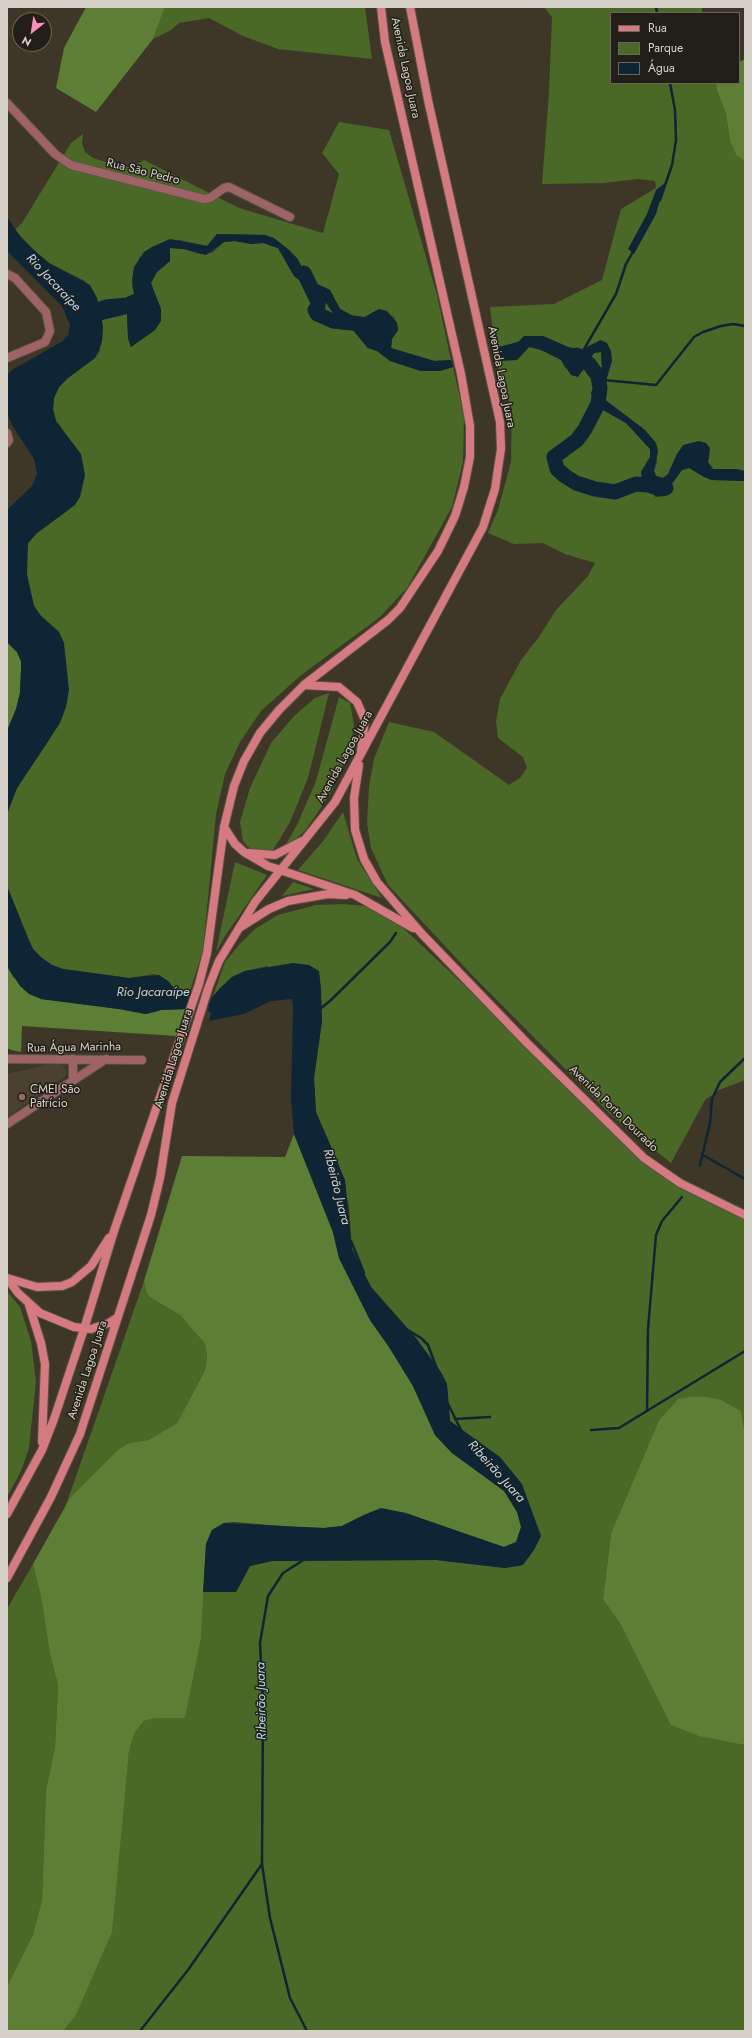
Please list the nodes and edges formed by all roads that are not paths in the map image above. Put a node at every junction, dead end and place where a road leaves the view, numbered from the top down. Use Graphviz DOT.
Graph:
graph roads {
  1 [pos="380,7"];
  2 [pos="410,7"];
  3 [pos="7,103"];
  4 [pos="290,217"];
  5 [pos="7,274"];
  6 [pos="7,358"];
  7 [pos="7,433"];
  8 [pos="7,443"];
  9 [pos="304,685"];
  10 [pos="360,756"];
  11 [pos="224,827"];
  12 [pos="308,838"];
  13 [pos="244,852"];
  14 [pos="281,869"];
  15 [pos="355,895"];
  16 [pos="237,930"];
  17 [pos="422,934"];
  18 [pos="72,1059"];
  19 [pos="107,1059"];
  20 [pos="7,1060"];
  21 [pos="142,1060"];
  22 [pos="73,1080"];
  23 [pos="7,1124"];
  24 [pos="745,1216"];
  25 [pos="114,1231"];
  26 [pos="7,1278"];
  27 [pos="29,1305"];
  28 [pos="118,1317"];
  29 [pos="84,1329"];
  30 [pos="42,1450"];
  31 [pos="7,1514"];
  32 [pos="7,1578"];
  1 -- 9 [label="main road, Avenida Lagoa Juara"];
  2 -- 10 [label="main road, Avenida Lagoa Juara"];
  3 -- 4 [label="street, Rua São Pedro"];
  5 -- 6 [label="street"];
  7 -- 8 [label="street"];
  9 -- 10 [label="main road"];
  9 -- 11 [label="main road, Avenida Lagoa Juara"];
  10 -- 12 [label="main road, Avenida Lagoa Juara"];
  10 -- 17 [label="main road"];
  11 -- 13 [label="main road"];
  11 -- 25 [label="main road, Avenida Lagoa Juara"];
  12 -- 13 [label="main road"];
  12 -- 14 [label="main road, Avenida Lagoa Juara"];
  13 -- 14 [label="main road"];
  14 -- 15 [label="main road"];
  14 -- 16 [label="main road, Avenida Lagoa Juara"];
  15 -- 16 [label="main road"];
  15 -- 17 [label="main road"];
  16 -- 28 [label="main road, Avenida Lagoa Juara"];
  17 -- 24 [label="main road, Avenida Porto Dourado"];
  18 -- 19 [label="street, Rua Água Marinha"];
  18 -- 20 [label="street, Rua Água Marinha"];
  18 -- 22 [label="street"];
  19 -- 21 [label="street, Rua Água Marinha"];
  19 -- 22 [label="street"];
  22 -- 23 [label="street"];
  25 -- 26 [label="main road"];
  25 -- 29 [label="main road, Avenida Lagoa Juara"];
  26 -- 27 [label="main road"];
  27 -- 29 [label="main road"];
  27 -- 30 [label="main road"];
  28 -- 29 [label="main road"];
  28 -- 32 [label="main road, Avenida Lagoa Juara"];
  29 -- 30 [label="main road, Avenida Lagoa Juara"];
  30 -- 31 [label="main road, Avenida Lagoa Juara"];
}
